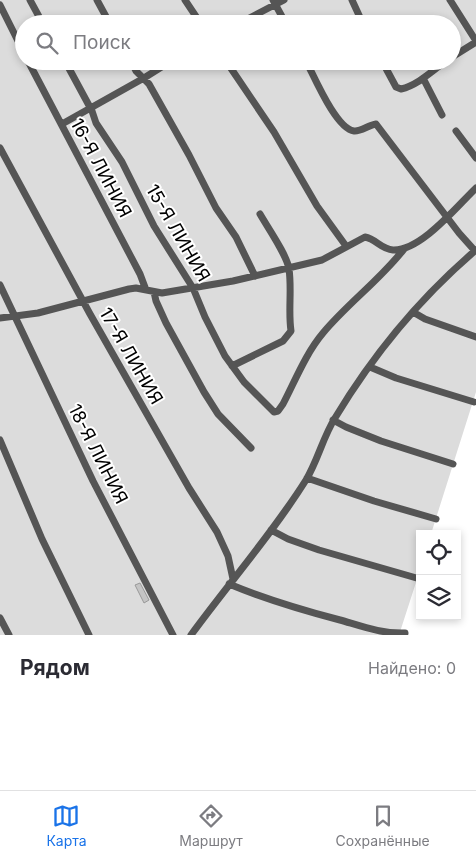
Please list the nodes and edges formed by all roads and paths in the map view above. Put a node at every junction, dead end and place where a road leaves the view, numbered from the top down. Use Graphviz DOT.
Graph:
graph roads {
  1 [pos="30,0"];
  2 [pos="97,0"];
  3 [pos="185,0"];
  4 [pos="284,0"];
  5 [pos="352,0"];
  6 [pos="450,0"];
  7 [pos="274,2"];
  8 [pos="0,5"];
  9 [pos="38,15"];
  10 [pos="105,15"];
  11 [pos="195,15"];
  12 [pos="253,15"];
  13 [pos="281,15"];
  14 [pos="359,15"];
  15 [pos="459,15"];
  16 [pos="461,18"];
  17 [pos="15,35"];
  18 [pos="476,42"];
  19 [pos="461,51"];
  20 [pos="33,70"];
  21 [pos="70,70"];
  22 [pos="136,70"];
  23 [pos="157,70"];
  24 [pos="232,70"];
  25 [pos="311,70"];
  26 [pos="387,70"];
  27 [pos="434,70"];
  28 [pos="144,78"];
  29 [pos="423,78"];
  30 [pos="90,107"];
  31 [pos="442,115"];
  32 [pos="62,124"];
  33 [pos="456,131"];
  34 [pos="0,148"];
  35 [pos="476,158"];
  36 [pos="476,188"];
  37 [pos="260,214"];
  38 [pos="448,218"];
  39 [pos="346,246"];
  40 [pos="404,249"];
  41 [pos="476,250"];
  42 [pos="289,268"];
  43 [pos="255,276"];
  44 [pos="0,285"];
  45 [pos="193,288"];
  46 [pos="146,290"];
  47 [pos="154,292"];
  48 [pos="83,301"];
  49 [pos="413,312"];
  50 [pos="15,316"];
  51 [pos="0,318"];
  52 [pos="476,337"];
  53 [pos="232,366"];
  54 [pos="370,367"];
  55 [pos="474,402"];
  56 [pos="333,420"];
  57 [pos="0,440"];
  58 [pos="251,448"];
  59 [pos="453,464"];
  60 [pos="307,478"];
  61 [pos="436,519"];
  62 [pos="271,530"];
  63 [pos="416,578"];
  64 [pos="231,582"];
  65 [pos="0,618"];
  66 [pos="404,634"];
  67 [pos="9,635"];
  68 [pos="89,635"];
  69 [pos="173,635"];
  70 [pos="191,635"];
  1 -- 9 [label="street"];
  2 -- 10 [label="street"];
  3 -- 11 [label="street"];
  4 -- 7 [label="street"];
  5 -- 14 [label="street"];
  6 -- 15 [label="street"];
  7 -- 12 [label="street"];
  7 -- 13 [label="street"];
  8 -- 17 [label="street"];
  16 -- 18 [label="street"];
  18 -- 19 [label="street"];
  20 -- 32 [label="street, 16-Я ЛИНИЯ"];
  21 -- 30 [label="street, 15-Я ЛИНИЯ"];
  22 -- 28 [label="street"];
  23 -- 28 [label="street"];
  24 -- 39 [label="street"];
  25 -- 38 [label="street"];
  26 -- 29 [label="street"];
  27 -- 29 [label="street"];
  28 -- 30 [label="street"];
  28 -- 43 [label="street"];
  29 -- 31 [label="street"];
  30 -- 32 [label="street"];
  30 -- 45 [label="street, 15-Я ЛИНИЯ"];
  32 -- 46 [label="street, 16-Я ЛИНИЯ"];
  33 -- 35 [label="street"];
  34 -- 48 [label="street, 17-Я ЛИНИЯ"];
  36 -- 38 [label="street"];
  37 -- 42 [label="street"];
  38 -- 40 [label="street"];
  38 -- 41 [label="street"];
  39 -- 40 [label="street"];
  39 -- 42 [label="street"];
  40 -- 53 [label="street, 15-Я ЛИНИЯ"];
  41 -- 49 [label="street"];
  42 -- 43 [label="street"];
  42 -- 53 [label="street"];
  43 -- 45 [label="street"];
  44 -- 50 [label="street, 18-Я ЛИНИЯ"];
  45 -- 47 [label="street"];
  45 -- 53 [label="street, 15-Я ЛИНИЯ"];
  46 -- 47 [label="street"];
  46 -- 48 [label="street"];
  47 -- 58 [label="street"];
  48 -- 50 [label="street"];
  48 -- 64 [label="street, 17-Я ЛИНИЯ"];
  49 -- 52 [label="street"];
  49 -- 54 [label="street"];
  50 -- 51 [label="street"];
  50 -- 69 [label="street, 18-Я ЛИНИЯ"];
  54 -- 55 [label="street"];
  54 -- 56 [label="street"];
  56 -- 59 [label="street"];
  56 -- 60 [label="street"];
  57 -- 68 [label="street"];
  60 -- 61 [label="street"];
  60 -- 62 [label="street"];
  62 -- 63 [label="street"];
  62 -- 64 [label="street"];
  64 -- 66 [label="street"];
  64 -- 70 [label="street"];
  65 -- 67 [label="street"];
}
